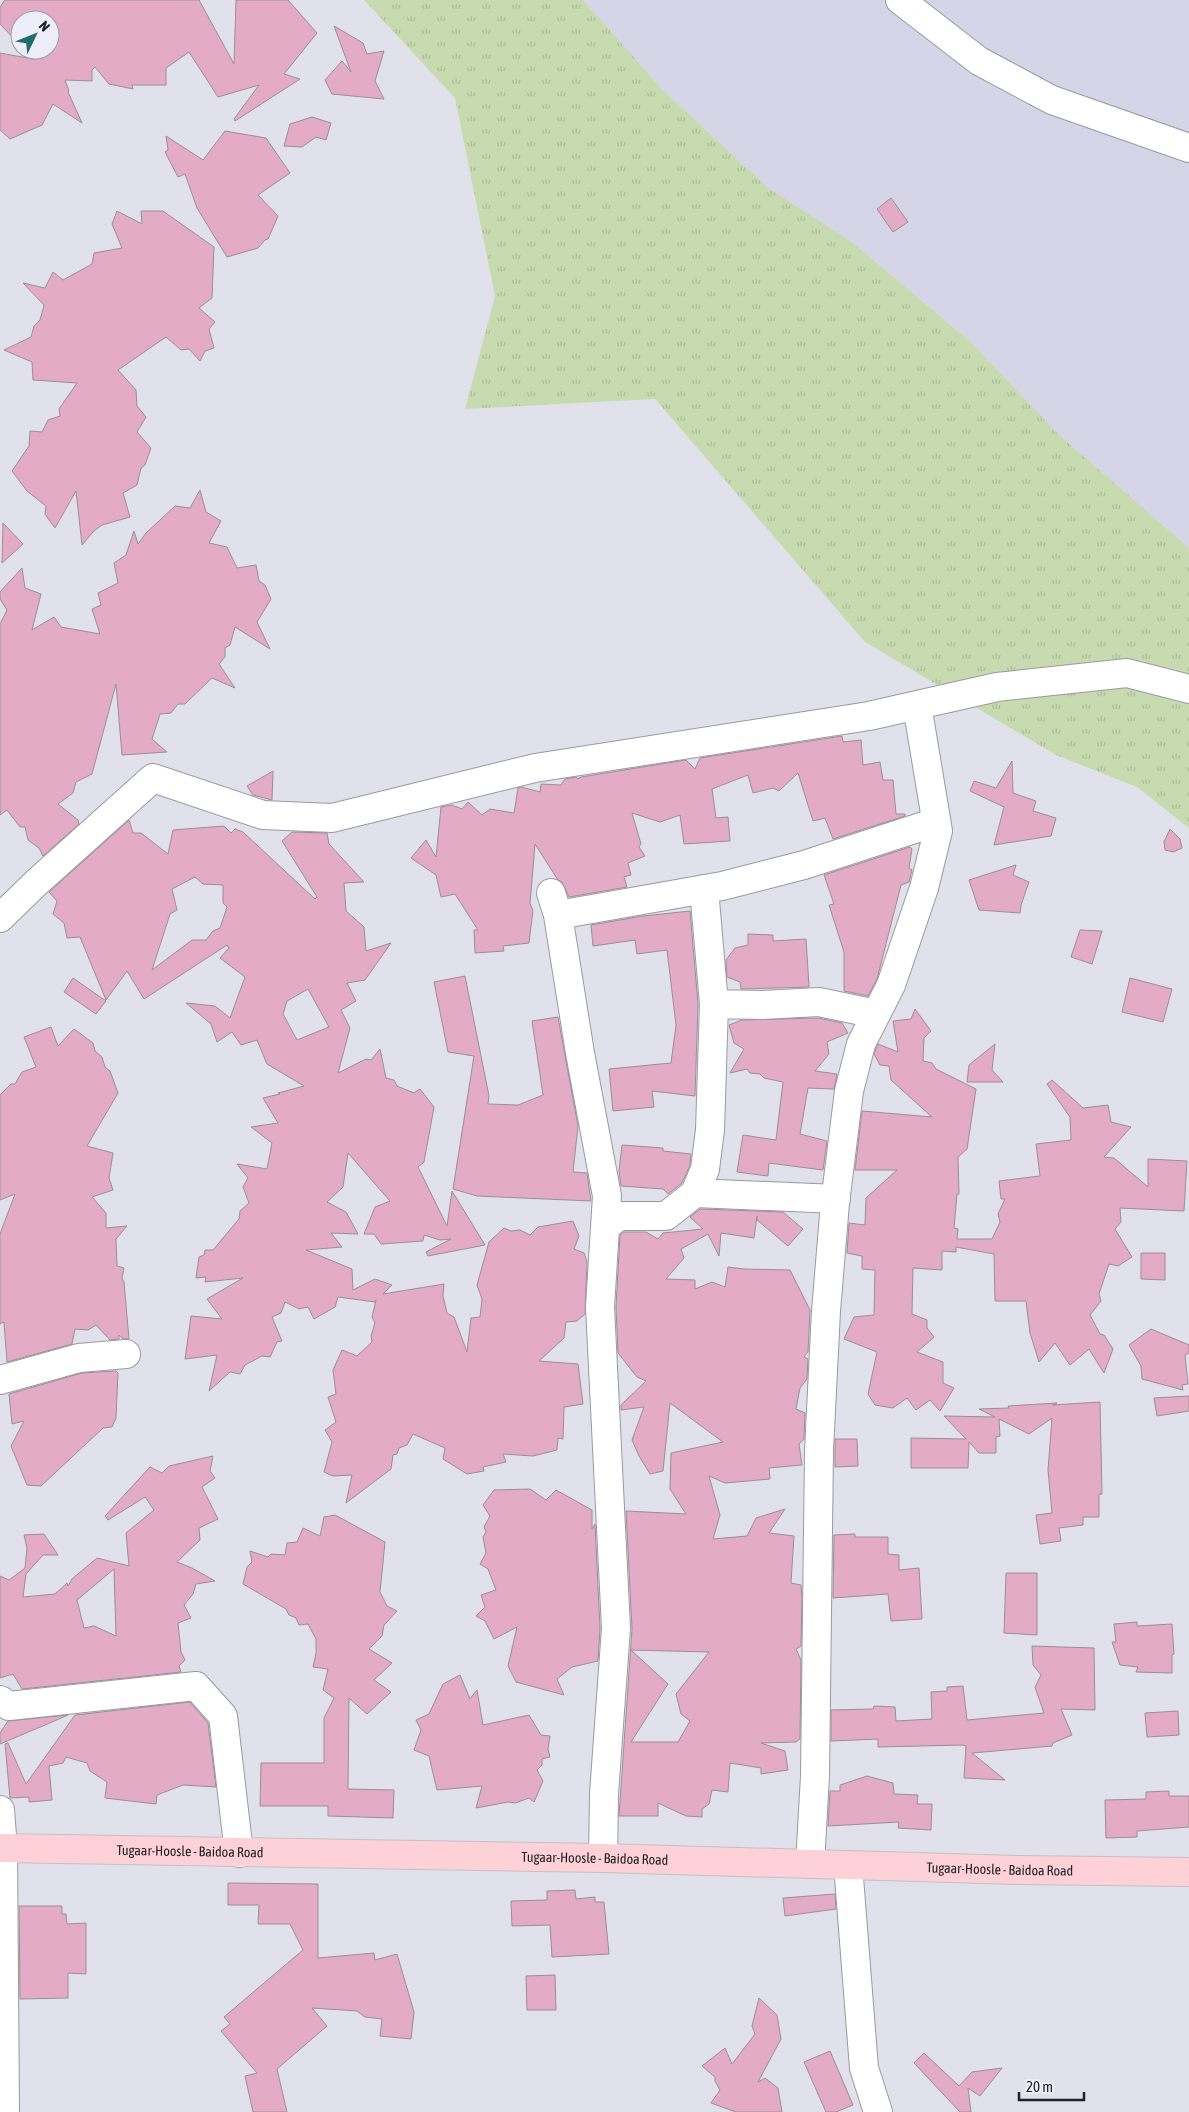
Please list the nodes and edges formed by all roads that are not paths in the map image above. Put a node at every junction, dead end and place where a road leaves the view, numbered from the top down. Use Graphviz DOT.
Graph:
graph roads {
  1 [pos="900,0"];
  2 [pos="1189,148"];
  3 [pos="1189,689"];
  4 [pos="916,706"];
  5 [pos="936,822"];
  6 [pos="704,889"];
  7 [pos="0,918"];
  8 [pos="714,1004"];
  9 [pos="876,1014"];
  10 [pos="695,1193"];
  11 [pos="836,1199"];
  12 [pos="605,1227"];
  13 [pos="126,1354"];
  14 [pos="0,1380"];
  15 [pos="0,1700"];
  16 [pos="0,1810"];
  17 [pos="2,1848"];
  18 [pos="239,1853"];
  19 [pos="603,1858"];
  20 [pos="810,1864"];
  21 [pos="848,1865"];
  22 [pos="1189,1872"];
  23 [pos="5,2112"];
  24 [pos="878,2112"];
  1 -- 2 [label="street"];
  3 -- 4 [label="street"];
  4 -- 5 [label="street"];
  4 -- 7 [label="street"];
  5 -- 6 [label="street"];
  5 -- 9 [label="street"];
  6 -- 8 [label="street"];
  6 -- 12 [label="street"];
  8 -- 9 [label="street"];
  8 -- 10 [label="street"];
  9 -- 11 [label="street"];
  10 -- 11 [label="street"];
  10 -- 12 [label="street"];
  11 -- 20 [label="street"];
  12 -- 19 [label="street"];
  13 -- 14 [label="street"];
  15 -- 18 [label="street"];
  16 -- 17 [label="street"];
  17 -- 18 [label="main road, Tugaar-Hoosle - Baidoa Road"];
  17 -- 23 [label="street"];
  18 -- 19 [label="main road, Tugaar-Hoosle - Baidoa Road"];
  19 -- 20 [label="main road, Tugaar-Hoosle - Baidoa Road"];
  20 -- 21 [label="main road, Tugaar-Hoosle - Baidoa Road"];
  21 -- 22 [label="main road, Tugaar-Hoosle - Baidoa Road"];
  21 -- 24 [label="street"];
}
